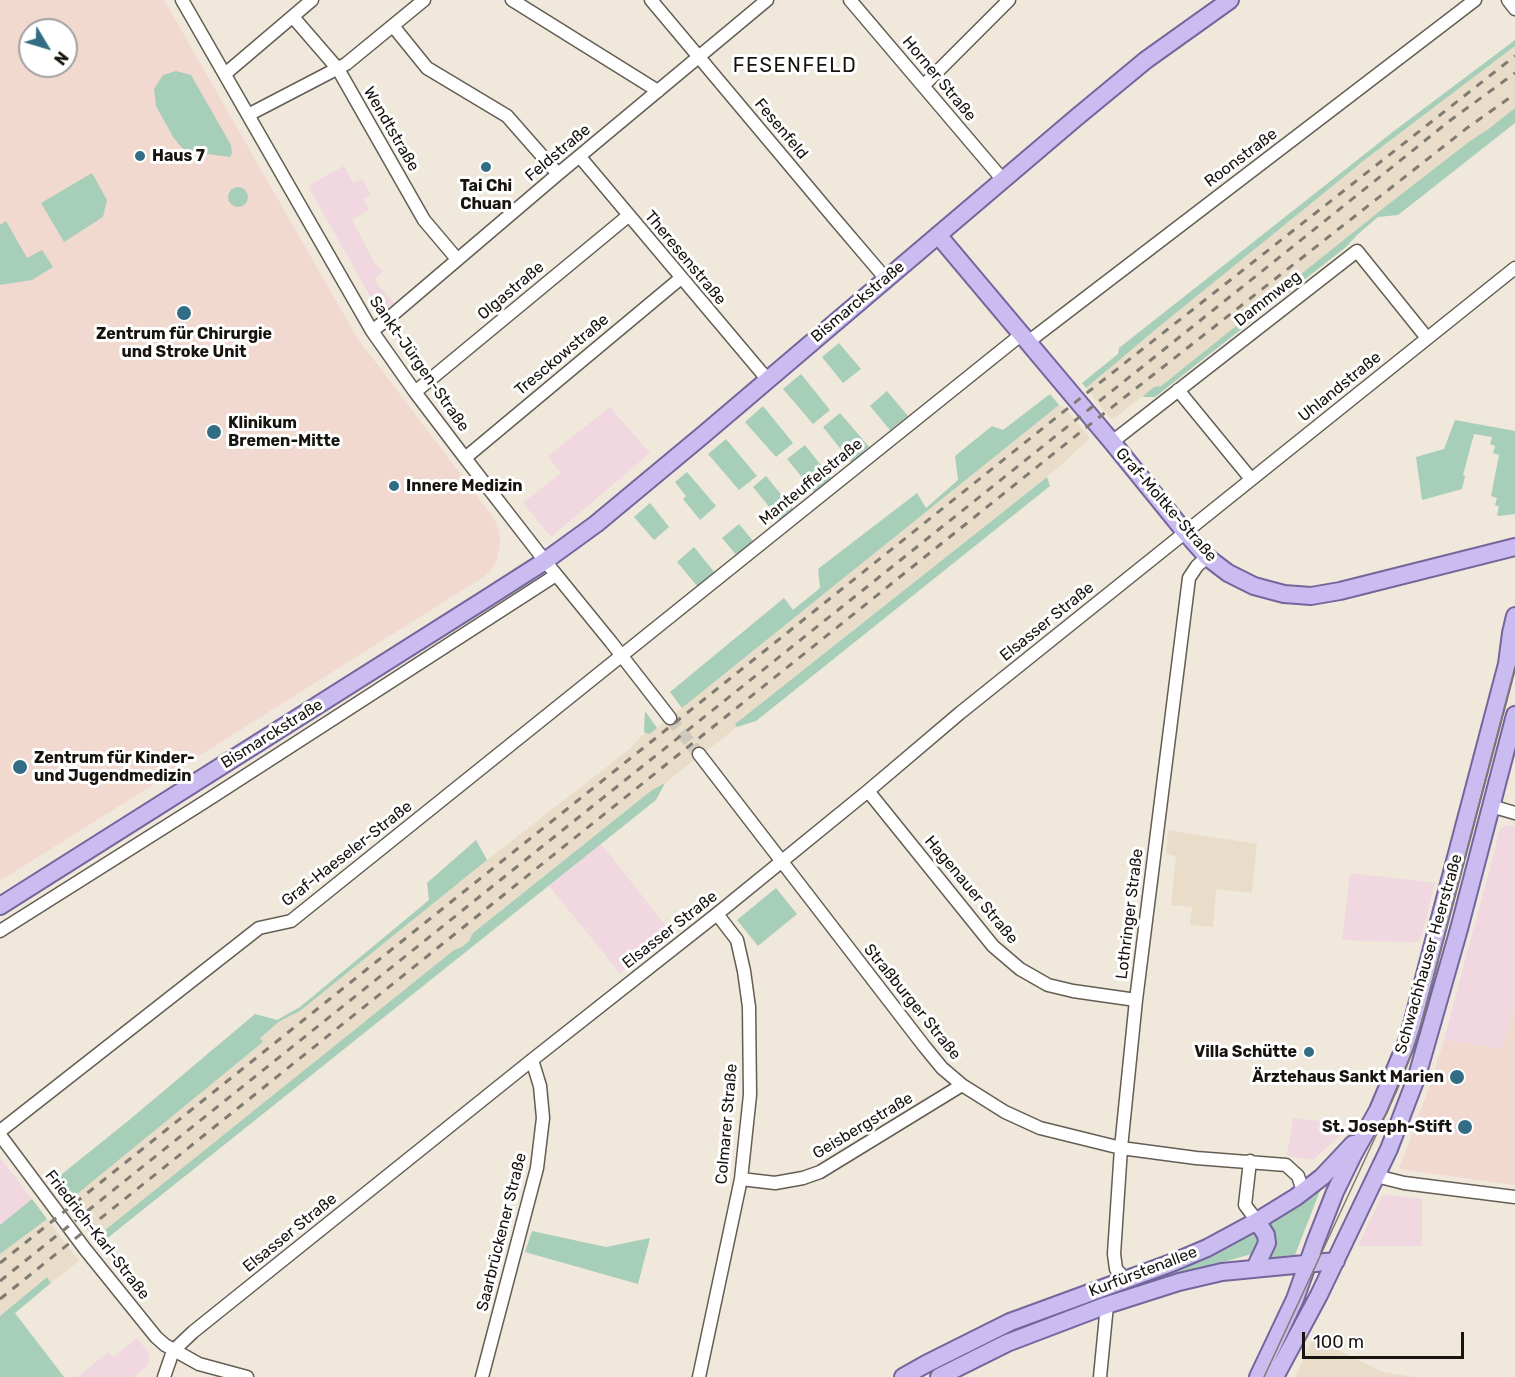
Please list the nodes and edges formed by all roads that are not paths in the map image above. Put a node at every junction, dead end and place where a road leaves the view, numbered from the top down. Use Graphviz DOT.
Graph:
graph roads {
  1 [pos="183,0"];
  2 [pos="312,0"];
  3 [pos="424,0"];
  4 [pos="512,0"];
  5 [pos="651,0"];
  6 [pos="767,0"];
  7 [pos="850,0"];
  8 [pos="1009,0"];
  9 [pos="1230,0"];
  10 [pos="1475,0"];
  11 [pos="1508,0"];
  12 [pos="1515,9"];
  13 [pos="292,17"];
  14 [pos="393,26"];
  15 [pos="699,57"];
  16 [pos="338,69"];
  17 [pos="225,74"];
  18 [pos="923,86"];
  19 [pos="658,91"];
  20 [pos="248,115"];
  21 [pos="580,157"];
  22 [pos="558,174"];
  23 [pos="1003,180"];
  24 [pos="628,216"];
  25 [pos="938,235"];
  26 [pos="457,259"];
  27 [pos="1515,268"];
  28 [pos="681,278"];
  29 [pos="886,279"];
  30 [pos="372,331"];
  31 [pos="1025,338"];
  32 [pos="1427,338"];
  33 [pos="767,379"];
  34 [pos="1178,390"];
  35 [pos="415,392"];
  36 [pos="1112,442"];
  37 [pos="465,458"];
  38 [pos="1251,479"];
  39 [pos="1185,531"];
  40 [pos="1515,547"];
  41 [pos="1207,557"];
  42 [pos="545,561"];
  43 [pos="556,575"];
  44 [pos="484,600"];
  45 [pos="1515,616"];
  46 [pos="474,628"];
  47 [pos="622,656"];
  48 [pos="1515,715"];
  49 [pos="670,718"];
  50 [pos="699,754"];
  51 [pos="868,791"];
  52 [pos="1491,806"];
  53 [pos="1515,813"];
  54 [pos="781,861"];
  55 [pos="0,906"];
  56 [pos="717,914"];
  57 [pos="0,931"];
  58 [pos="1136,1000"];
  59 [pos="532,1060"];
  60 [pos="962,1085"];
  61 [pos="0,1133"];
  62 [pos="1364,1137"];
  63 [pos="1121,1148"];
  64 [pos="1250,1161"];
  65 [pos="1376,1176"];
  66 [pos="741,1179"];
  67 [pos="1303,1191"];
  68 [pos="1515,1197"];
  69 [pos="1257,1221"];
  70 [pos="1336,1260"];
  71 [pos="1308,1263"];
  72 [pos="1255,1268"];
  73 [pos="1126,1280"];
  74 [pos="1107,1305"];
  75 [pos="173,1351"];
  76 [pos="164,1377"];
  77 [pos="247,1377"];
  78 [pos="482,1377"];
  79 [pos="699,1377"];
  80 [pos="903,1377"];
  81 [pos="939,1377"];
  82 [pos="1100,1377"];
  83 [pos="1258,1377"];
  84 [pos="1275,1377"];
  1 -- 17 [label="street, Sankt-Jürgen-Straße"];
  2 -- 13 [label="street"];
  3 -- 14 [label="street"];
  4 -- 19 [label="street"];
  5 -- 15 [label="street, Fesenfeld"];
  6 -- 15 [label="street, Feldstraße"];
  7 -- 18 [label="street, Horner Straße"];
  8 -- 18 [label="street"];
  9 -- 23 [label="main road, Bismarckstraße"];
  10 -- 31 [label="street, Roonstraße"];
  11 -- 12 [label="street"];
  13 -- 16 [label="street, Wendtstraße"];
  13 -- 17 [label="street"];
  14 -- 16 [label="street"];
  14 -- 22 [label="street"];
  15 -- 19 [label="street, Feldstraße"];
  15 -- 29 [label="street, Fesenfeld"];
  16 -- 20 [label="street"];
  16 -- 26 [label="street, Wendtstraße"];
  17 -- 20 [label="street, Sankt-Jürgen-Straße"];
  18 -- 23 [label="street, Horner Straße"];
  19 -- 21 [label="street, Feldstraße"];
  20 -- 30 [label="street, Sankt-Jürgen-Straße"];
  21 -- 22 [label="street, Feldstraße"];
  21 -- 24 [label="street, Theresenstraße"];
  22 -- 26 [label="street, Feldstraße"];
  23 -- 25 [label="main road, Bismarckstraße"];
  24 -- 28 [label="street, Theresenstraße"];
  24 -- 35 [label="street, Olgastraße"];
  25 -- 29 [label="main road, Bismarckstraße"];
  25 -- 31 [label="main road, Graf-Moltke-Straße"];
  26 -- 30 [label="street, Feldstraße"];
  27 -- 32 [label="street, Uhlandstraße"];
  28 -- 33 [label="street, Theresenstraße"];
  28 -- 37 [label="street, Tresckowstraße"];
  29 -- 33 [label="main road, Bismarckstraße"];
  30 -- 35 [label="street, Sankt-Jürgen-Straße"];
  31 -- 36 [label="main road, Graf-Moltke-Straße"];
  31 -- 47 [label="street, Manteuffelstraße"];
  32 -- 34 [label="street, Dammweg"];
  32 -- 38 [label="street, Uhlandstraße"];
  33 -- 42 [label="main road, Bismarckstraße"];
  34 -- 36 [label="street, Dammweg"];
  34 -- 38 [label="street"];
  35 -- 37 [label="street, Sankt-Jürgen-Straße"];
  36 -- 39 [label="main road, Graf-Moltke-Straße"];
  37 -- 42 [label="street, Sankt-Jürgen-Straße"];
  38 -- 39 [label="street, Uhlandstraße"];
  39 -- 41 [label="main road, Graf-Moltke-Straße"];
  39 -- 51 [label="street, Elsasser Straße"];
  40 -- 41 [label="main road, Graf-Moltke-Straße"];
  41 -- 58 [label="street, Lothringer Straße"];
  42 -- 43 [label="street, Sankt-Jürgen-Straße"];
  42 -- 44 [label="main road, Bismarckstraße"];
  43 -- 46 [label="street, Bismarckstraße"];
  43 -- 47 [label="street, Sankt-Jürgen-Straße"];
  44 -- 46 [label="street"];
  44 -- 55 [label="main road, Bismarckstraße"];
  45 -- 62 [label="main road, Schwachhauser Heerstraße"];
  46 -- 57 [label="street, Bismarckstraße"];
  47 -- 49 [label="street, Sankt-Jürgen-Straße"];
  47 -- 61 [label="street, Graf-Haeseler-Straße"];
  48 -- 52 [label="main road, Schwachhauser Heerstraße"];
  50 -- 54 [label="street, Straßburger Straße"];
  51 -- 54 [label="street, Elsasser Straße"];
  51 -- 58 [label="street, Hagenauer Straße"];
  52 -- 53 [label="street"];
  52 -- 65 [label="main road, Schwachhauser Heerstraße"];
  54 -- 56 [label="street, Elsasser Straße"];
  54 -- 60 [label="street, Straßburger Straße"];
  56 -- 59 [label="street, Elsasser Straße"];
  56 -- 66 [label="street, Colmarer Straße"];
  58 -- 63 [label="street, Lothringer Straße"];
  59 -- 75 [label="street, Elsasser Straße"];
  59 -- 78 [label="street, Saarbrückener Straße"];
  60 -- 63 [label="street, Straßburger Straße"];
  60 -- 66 [label="street, Geisbergstraße"];
  61 -- 75 [label="street, Friedrich-Karl-Straße"];
  62 -- 67 [label="main road, Kurfürstenallee"];
  62 -- 71 [label="main road, Schwachhauser Heerstraße"];
  63 -- 64 [label="street, Straßburger Straße"];
  63 -- 73 [label="street, Lothringer Straße"];
  64 -- 67 [label="street, Straßburger Straße"];
  64 -- 69 [label="street"];
  65 -- 68 [label="street"];
  65 -- 70 [label="main road, Schwachhauser Heerstraße"];
  66 -- 79 [label="street, Colmarer Straße"];
  67 -- 69 [label="main road, Kurfürstenallee"];
  69 -- 72 [label="main road"];
  69 -- 73 [label="main road, Kurfürstenallee"];
  70 -- 71 [label="main road, Kurfürstenallee"];
  70 -- 84 [label="main road, Schwachhauser Heerstraße"];
  71 -- 72 [label="main road, Kurfürstenallee"];
  71 -- 83 [label="main road, Schwachhauser Heerstraße"];
  72 -- 74 [label="main road, Kurfürstenallee"];
  73 -- 80 [label="main road, Kurfürstenallee"];
  74 -- 81 [label="main road, Kurfürstenallee"];
  74 -- 82 [label="street"];
  75 -- 76 [label="street"];
  75 -- 77 [label="street, Friedrich-Karl-Straße"];
}
